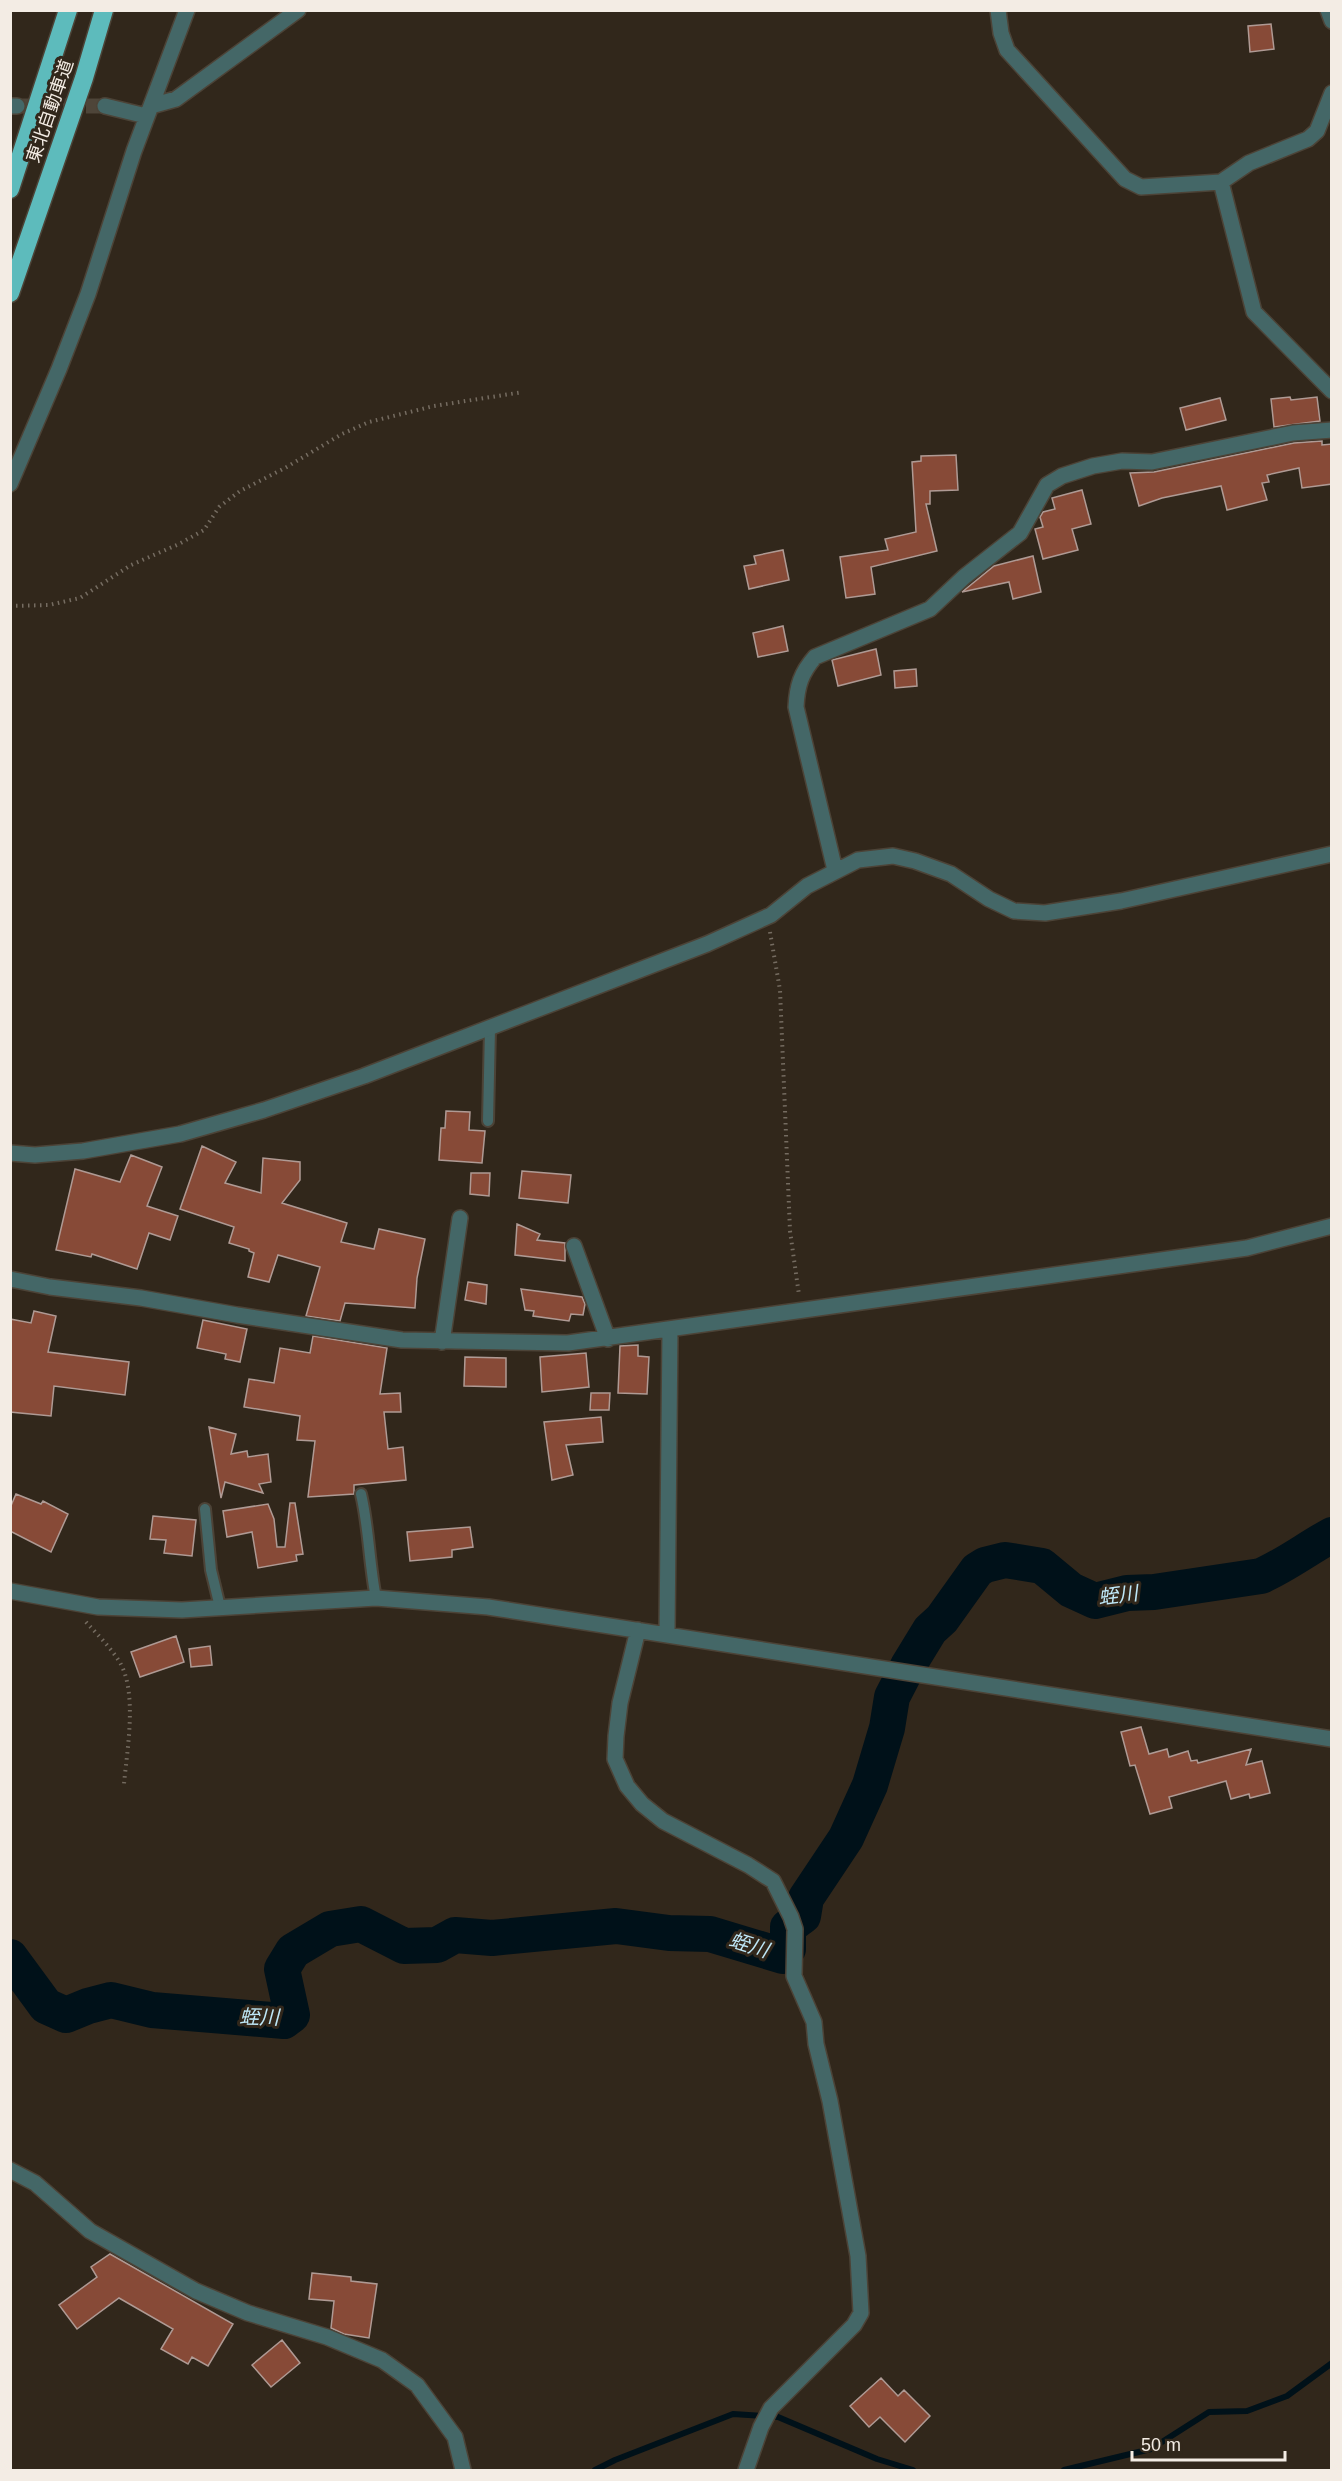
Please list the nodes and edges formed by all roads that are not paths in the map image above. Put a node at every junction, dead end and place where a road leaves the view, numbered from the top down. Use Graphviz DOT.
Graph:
graph roads {
  1 [pos="68,10"];
  2 [pos="105,10"];
  3 [pos="187,10"];
  4 [pos="298,10"];
  5 [pos="998,10"];
  6 [pos="1328,10"];
  7 [pos="1332,21"];
  8 [pos="1332,93"];
  9 [pos="105,106"];
  10 [pos="148,111"];
  11 [pos="1221,182"];
  12 [pos="10,189"];
  13 [pos="10,293"];
  14 [pos="1332,391"];
  15 [pos="1332,430"];
  16 [pos="10,484"];
  17 [pos="1332,854"];
  18 [pos="836,870"];
  19 [pos="490,1028"];
  20 [pos="488,1121"];
  21 [pos="10,1153"];
  22 [pos="460,1218"];
  23 [pos="1332,1226"];
  24 [pos="574,1246"];
  25 [pos="10,1279"];
  26 [pos="670,1330"];
  27 [pos="608,1339"];
  28 [pos="442,1342"];
  29 [pos="361,1494"];
  30 [pos="205,1509"];
  31 [pos="10,1591"];
  32 [pos="376,1598"];
  33 [pos="220,1607"];
  34 [pos="638,1630"];
  35 [pos="667,1634"];
  36 [pos="1332,1738"];
  37 [pos="10,2170"];
  38 [pos="463,2470"];
  39 [pos="746,2470"];
  1 -- 12 [label="highway, 東北自動車道"];
  2 -- 13 [label="highway, 東北自動車道"];
  3 -- 10 [label="street"];
  4 -- 10 [label="street"];
  5 -- 11 [label="street"];
  6 -- 7 [label="street"];
  8 -- 11 [label="street"];
  9 -- 10 [label="street"];
  10 -- 16 [label="street"];
  11 -- 14 [label="street"];
  15 -- 18 [label="street"];
  17 -- 18 [label="street"];
  18 -- 19 [label="street"];
  19 -- 20 [label="lane"];
  19 -- 21 [label="street"];
  22 -- 28 [label="street"];
  23 -- 26 [label="street"];
  24 -- 27 [label="street"];
  25 -- 28 [label="street"];
  26 -- 27 [label="street"];
  26 -- 35 [label="street"];
  27 -- 28 [label="street"];
  29 -- 32 [label="lane"];
  30 -- 33 [label="lane"];
  31 -- 33 [label="street"];
  32 -- 33 [label="street"];
  32 -- 34 [label="street"];
  34 -- 35 [label="street"];
  34 -- 39 [label="street"];
  35 -- 36 [label="street"];
  37 -- 38 [label="street"];
}
